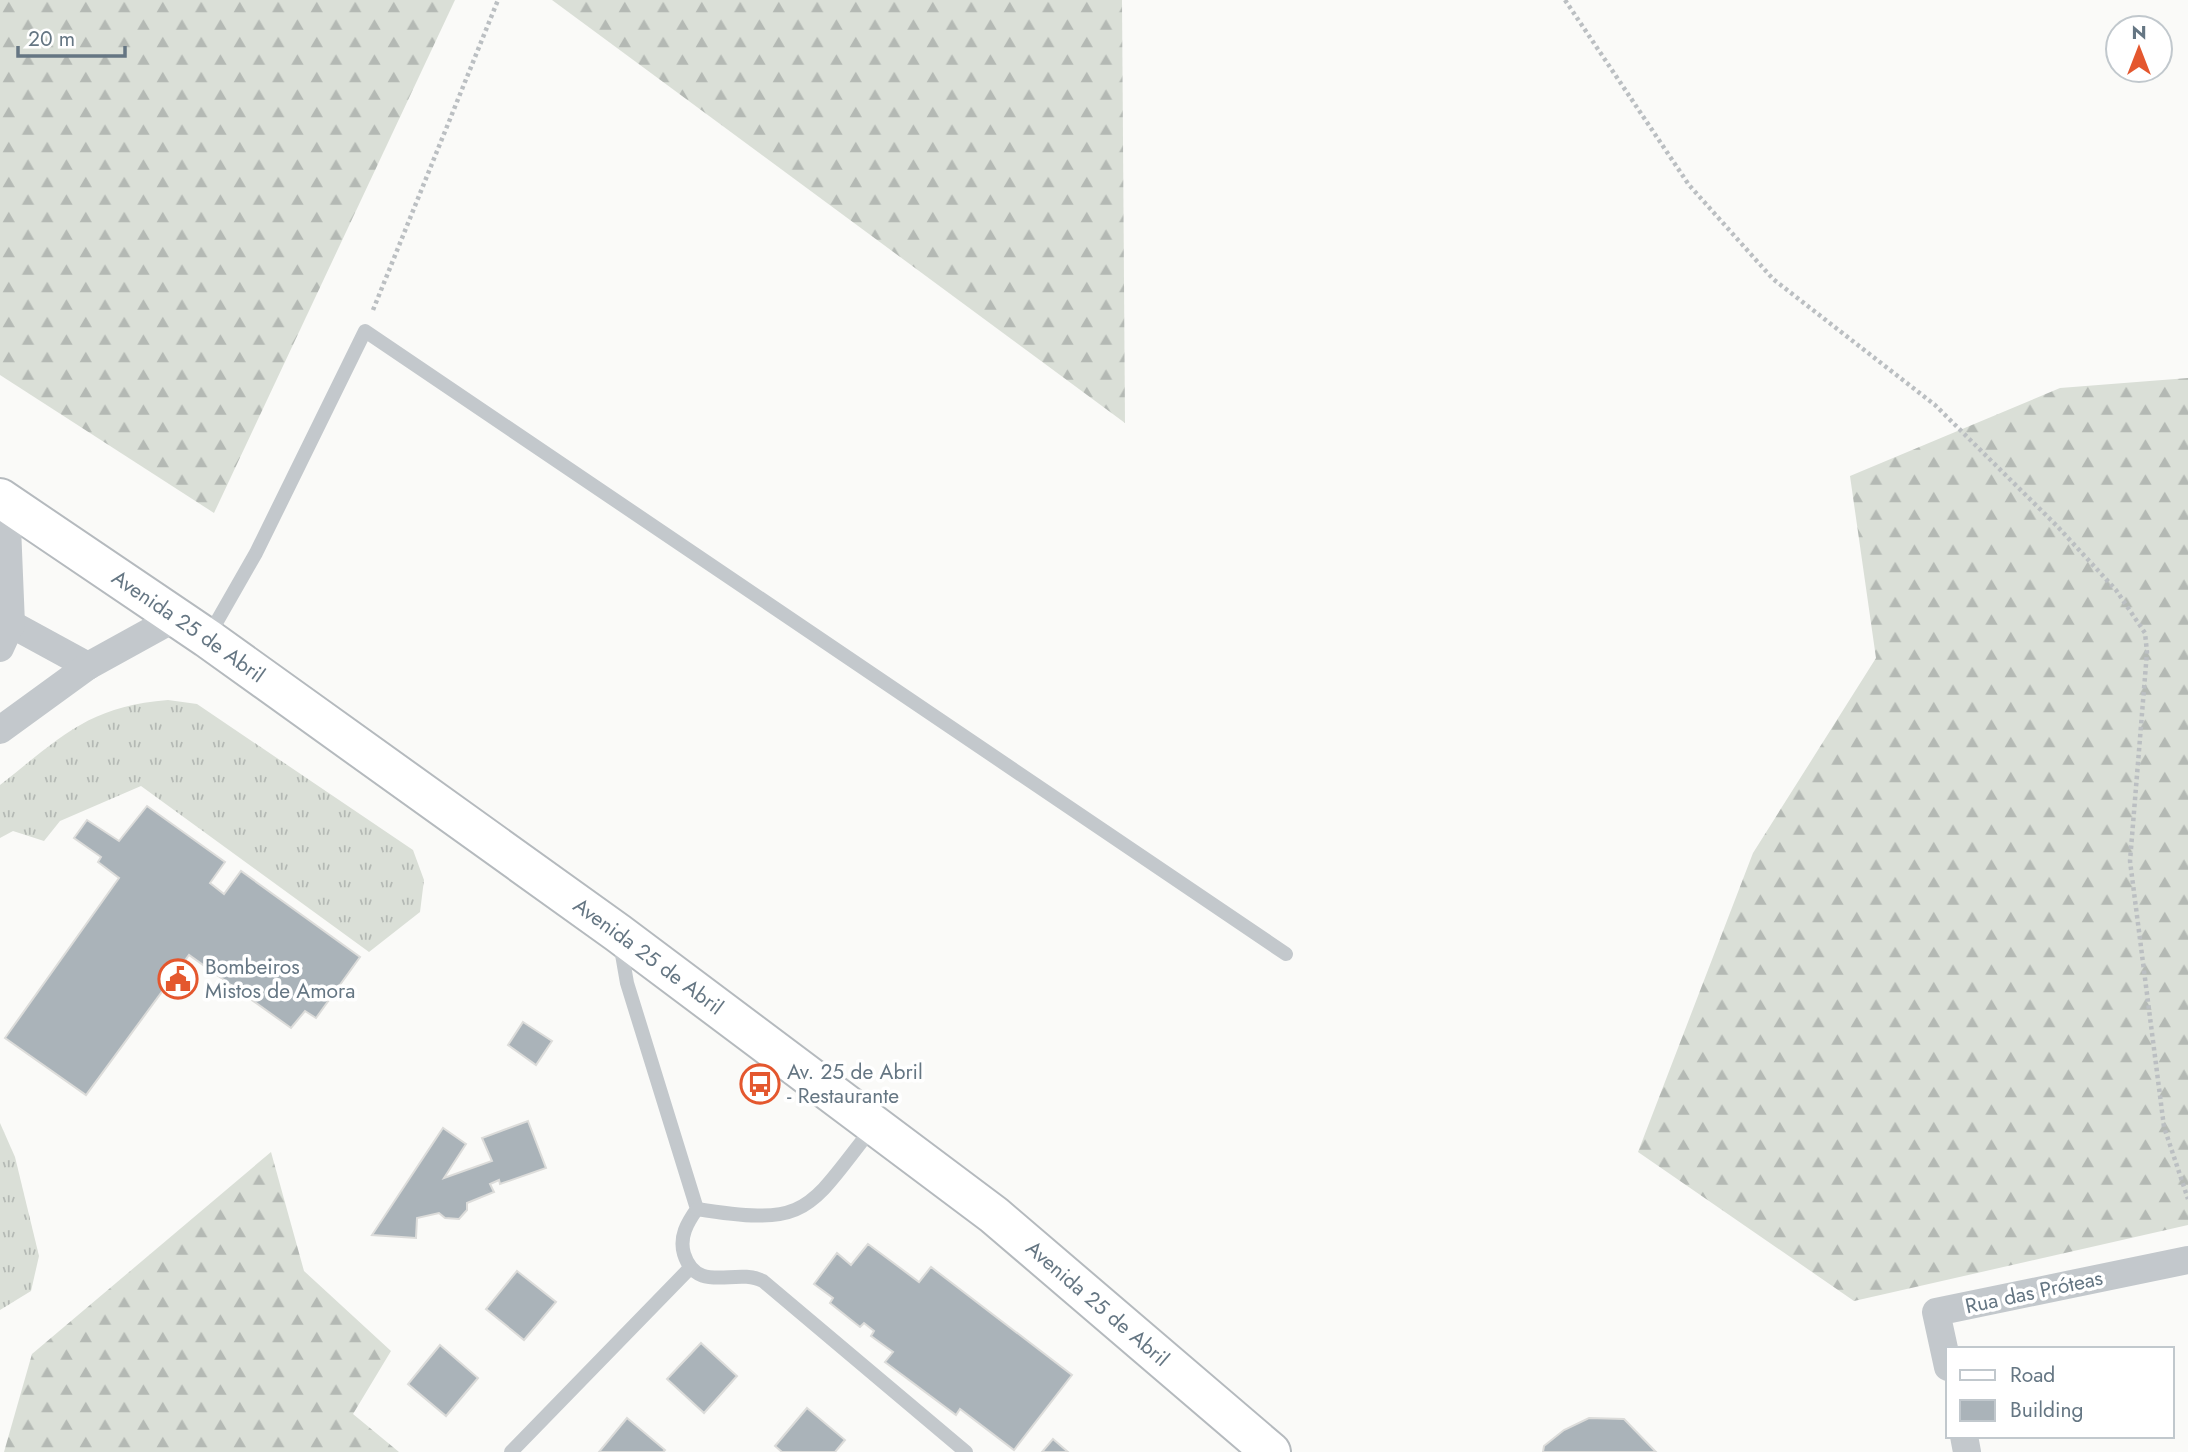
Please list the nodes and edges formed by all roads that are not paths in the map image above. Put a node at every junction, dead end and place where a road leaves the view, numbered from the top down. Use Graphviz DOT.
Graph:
graph roads {
  1 [pos="3,500"];
  2 [pos="175,618"];
  3 [pos="5,636"];
  4 [pos="207,638"];
  5 [pos="88,666"];
  6 [pos="0,730"];
  7 [pos="618,933"];
  8 [pos="1286,954"];
  9 [pos="875,1125"];
  10 [pos="697,1209"];
  11 [pos="2188,1260"];
  12 [pos="690,1268"];
  13 [pos="1946,1358"];
  14 [pos="511,1452"];
  15 [pos="966,1452"];
  16 [pos="1270,1452"];
  1 -- 2 [label="main road, Avenida 25 de Abril"];
  1 -- 3 [label="street"];
  2 -- 4 [label="main road, Avenida 25 de Abril"];
  2 -- 5 [label="street"];
  3 -- 5 [label="street"];
  4 -- 7 [label="main road, Avenida 25 de Abril"];
  4 -- 8 [label="lane"];
  5 -- 6 [label="street"];
  7 -- 9 [label="main road, Avenida 25 de Abril"];
  7 -- 10 [label="lane"];
  9 -- 10 [label="lane"];
  9 -- 16 [label="main road, Avenida 25 de Abril"];
  10 -- 12 [label="lane"];
  11 -- 13 [label="street, Rua das Próteas"];
  12 -- 14 [label="lane"];
  12 -- 15 [label="lane"];
}
